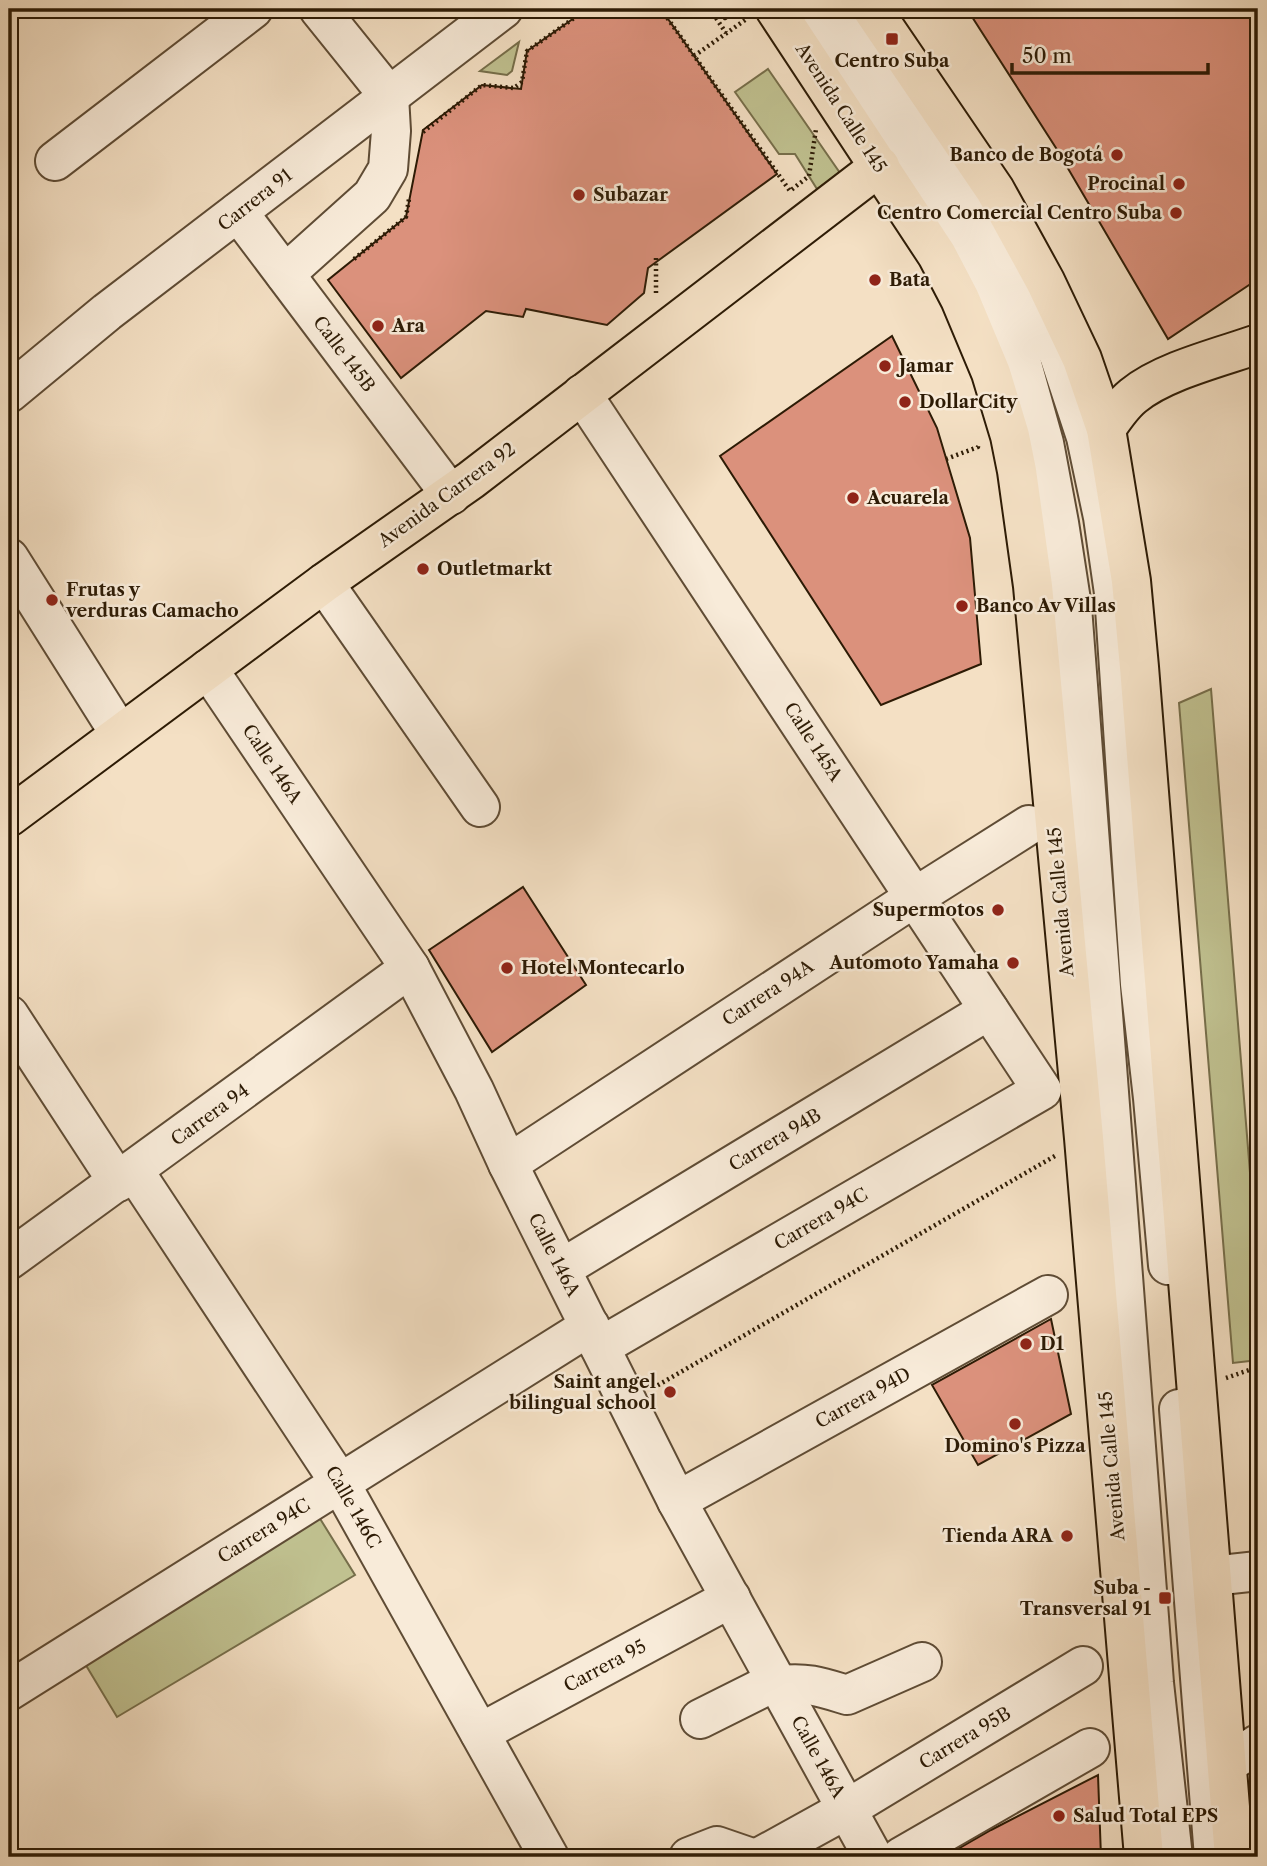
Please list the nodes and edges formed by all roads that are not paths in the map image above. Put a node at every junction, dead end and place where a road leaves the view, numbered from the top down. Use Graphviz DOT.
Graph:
graph roads {
  1 [pos="253,9"];
  2 [pos="319,9"];
  3 [pos="503,9"];
  4 [pos="802,9"];
  5 [pos="846,9"];
  6 [pos="872,9"];
  7 [pos="762,13"];
  8 [pos="389,96"];
  9 [pos="55,161"];
  10 [pos="880,166"];
  11 [pos="238,212"];
  12 [pos="285,274"];
  13 [pos="1258,344"];
  14 [pos="1082,359"];
  15 [pos="1162,378"];
  16 [pos="9,393"];
  17 [pos="582,394"];
  18 [pos="1106,429"];
  19 [pos="451,495"];
  20 [pos="9,558"];
  21 [pos="324,583"];
  22 [pos="208,669"];
  23 [pos="120,734"];
  24 [pos="480,807"];
  25 [pos="9,817"];
  26 [pos="1029,825"];
  27 [pos="915,897"];
  28 [pos="410,968"];
  29 [pos="989,1010"];
  30 [pos="9,1015"];
  31 [pos="1042,1090"];
  32 [pos="508,1164"];
  33 [pos="126,1177"];
  34 [pos="9,1261"];
  35 [pos="561,1269"];
  36 [pos="1048,1295"];
  37 [pos="595,1337"];
  38 [pos="340,1483"];
  39 [pos="677,1501"];
  40 [pos="1258,1571"];
  41 [pos="1212,1576"];
  42 [pos="731,1598"];
  43 [pos="922,1662"];
  44 [pos="1083,1666"];
  45 [pos="776,1681"];
  46 [pos="9,1691"];
  47 [pos="700,1719"];
  48 [pos="480,1733"];
  49 [pos="1258,1744"];
  50 [pos="1090,1748"];
  51 [pos="1227,1764"];
  52 [pos="847,1810"];
  53 [pos="549,1857"];
  54 [pos="689,1857"];
  55 [pos="749,1857"];
  56 [pos="760,1857"];
  57 [pos="873,1857"];
  58 [pos="901,1857"];
  59 [pos="1144,1857"];
  60 [pos="1173,1857"];
  61 [pos="1213,1857"];
  62 [pos="1234,1857"];
  1 -- 9 [label="street"];
  2 -- 8 [label="street"];
  3 -- 8 [label="street, Carrera 91"];
  4 -- 60 [label="street"];
  5 -- 61 [label="street"];
  6 -- 14 [label="main road"];
  7 -- 10 [label="main road, Avenida Calle 145"];
  8 -- 11 [label="street, Carrera 91"];
  8 -- 12 [label="street"];
  10 -- 17 [label="main road, Avenida Carrera 92"];
  10 -- 59 [label="main road, Avenida Calle 145"];
  11 -- 12 [label="street, Calle 145B"];
  11 -- 16 [label="street, Carrera 91"];
  12 -- 19 [label="street, Calle 145B"];
  13 -- 15 [label="main road"];
  14 -- 15 [label="main road"];
  14 -- 18 [label="main road"];
  15 -- 18 [label="main road"];
  17 -- 19 [label="main road, Avenida Carrera 92"];
  17 -- 27 [label="street, Calle 145A"];
  18 -- 41 [label="main road"];
  19 -- 21 [label="main road, Avenida Carrera 92"];
  20 -- 23 [label="street"];
  21 -- 22 [label="main road, Avenida Carrera 92"];
  21 -- 24 [label="street"];
  22 -- 23 [label="main road, Avenida Carrera 92"];
  22 -- 28 [label="street, Calle 146A"];
  23 -- 25 [label="main road, Avenida Carrera 92"];
  26 -- 27 [label="street, Carrera 94A"];
  27 -- 29 [label="street, Calle 145A"];
  27 -- 32 [label="street, Carrera 94A"];
  28 -- 32 [label="street, Calle 146A"];
  28 -- 33 [label="street, Carrera 94"];
  29 -- 31 [label="street, Calle 145A"];
  29 -- 35 [label="street, Carrera 94B"];
  30 -- 33 [label="street, Calle 146C"];
  31 -- 37 [label="street, Carrera 94C"];
  32 -- 35 [label="street, Calle 146A"];
  33 -- 34 [label="street, Carrera 94"];
  33 -- 38 [label="street, Calle 146C"];
  35 -- 37 [label="street, Calle 146A"];
  36 -- 39 [label="street, Carrera 94D"];
  37 -- 38 [label="street, Carrera 94C"];
  37 -- 39 [label="street, Calle 146A"];
  38 -- 46 [label="street, Carrera 94C"];
  38 -- 48 [label="street, Calle 146C"];
  39 -- 42 [label="street, Calle 146A"];
  40 -- 41 [label="street"];
  41 -- 51 [label="main road"];
  42 -- 45 [label="street, Calle 146A"];
  42 -- 48 [label="street, Carrera 95"];
  43 -- 45 [label="street"];
  44 -- 52 [label="street, Carrera 95B"];
  45 -- 47 [label="street"];
  45 -- 52 [label="street, Calle 146A"];
  48 -- 53 [label="street, Calle 146C"];
  49 -- 51 [label="street"];
  50 -- 58 [label="street"];
  51 -- 62 [label="main road"];
  52 -- 56 [label="street, Carrera 95B"];
  52 -- 57 [label="street, Calle 146A"];
  54 -- 55 [label="street"];
}
